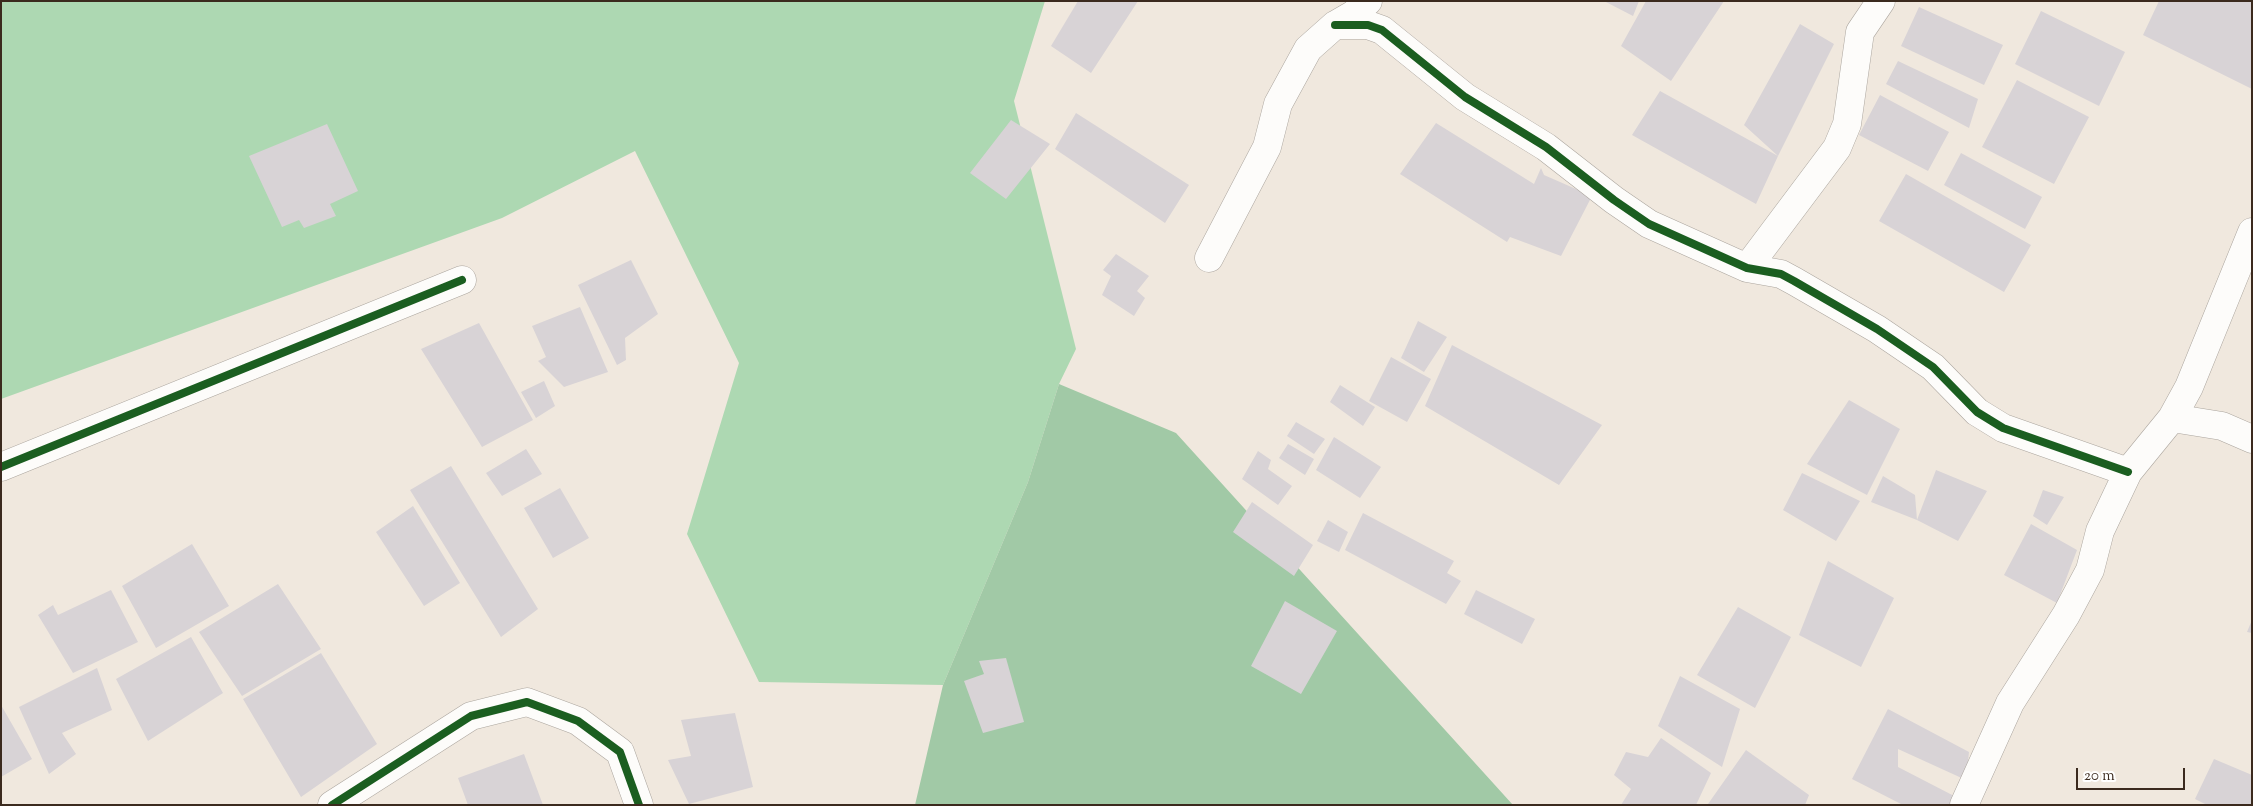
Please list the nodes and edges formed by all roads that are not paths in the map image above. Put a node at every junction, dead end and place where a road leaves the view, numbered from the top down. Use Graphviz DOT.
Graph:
graph roads {
  1 [pos="1368,1"];
  2 [pos="1881,1"];
  3 [pos="1335,25"];
  4 [pos="2252,232"];
  5 [pos="1209,258"];
  6 [pos="1747,268"];
  7 [pos="462,280"];
  8 [pos="2172,418"];
  9 [pos="2252,439"];
  10 [pos="1,467"];
  11 [pos="2128,472"];
  12 [pos="332,805"];
  13 [pos="639,805"];
  14 [pos="1964,805"];
  1 -- 3 [label="street"];
  2 -- 6 [label="street"];
  3 -- 5 [label="street"];
  3 -- 6 [label="street"];
  4 -- 8 [label="street"];
  6 -- 11 [label="street"];
  7 -- 10 [label="street"];
  8 -- 9 [label="street"];
  8 -- 11 [label="street"];
  11 -- 14 [label="street"];
  12 -- 13 [label="street"];
}
